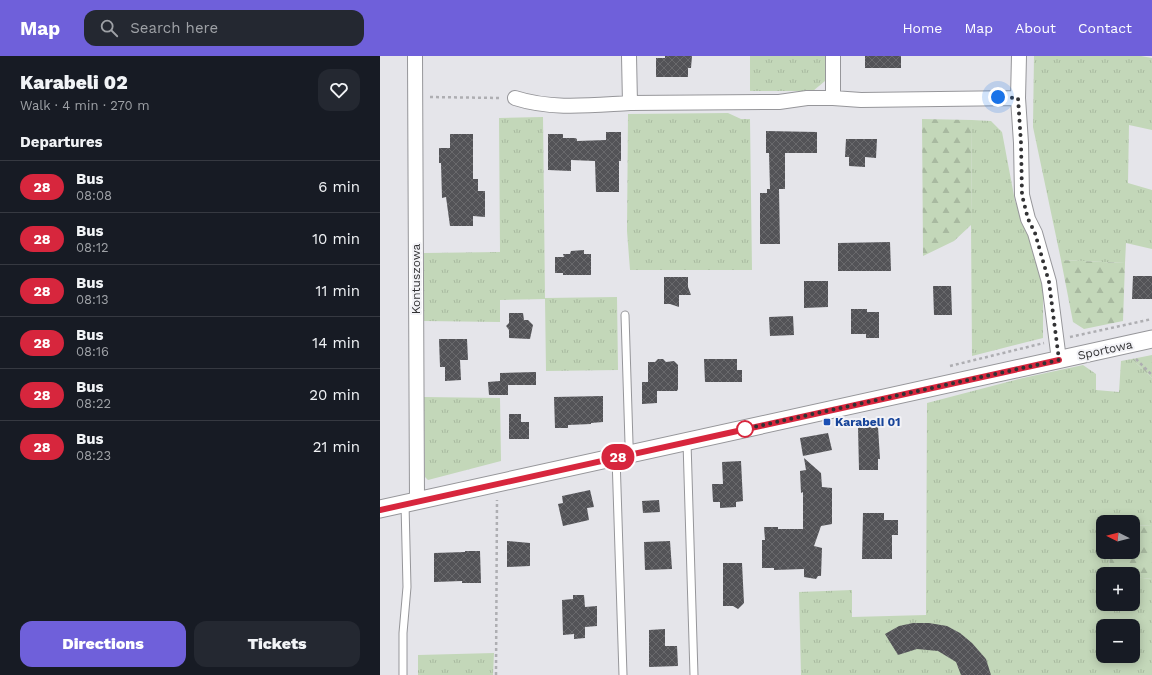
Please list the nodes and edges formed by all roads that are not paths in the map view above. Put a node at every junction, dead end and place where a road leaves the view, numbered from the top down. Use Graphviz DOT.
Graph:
graph roads {
  1 [pos="415,56"];
  2 [pos="629,56"];
  3 [pos="833,56"];
  4 [pos="1019,56"];
  5 [pos="515,98"];
  6 [pos="833,98"];
  7 [pos="1018,98"];
  8 [pos="630,103"];
  9 [pos="625,315"];
  10 [pos="1152,339"];
  11 [pos="1059,360"];
  12 [pos="687,442"];
  13 [pos="623,456"];
  14 [pos="411,502"];
  15 [pos="380,510"];
  16 [pos="403,675"];
  17 [pos="623,675"];
  18 [pos="694,675"];
  1 -- 14 [label="street, Kontuszowa"];
  2 -- 8 [label="street"];
  3 -- 6 [label="street"];
  4 -- 7 [label="street"];
  5 -- 8 [label="street"];
  6 -- 7 [label="street"];
  6 -- 8 [label="street"];
  7 -- 11 [label="street"];
  9 -- 13 [label="lane"];
  10 -- 11 [label="street, Sportowa"];
  11 -- 12 [label="street, Sportowa"];
  12 -- 13 [label="street, Sportowa"];
  12 -- 18 [label="lane"];
  13 -- 14 [label="street, Sportowa"];
  13 -- 17 [label="lane"];
  14 -- 15 [label="street, Sportowa"];
  14 -- 16 [label="lane"];
}
